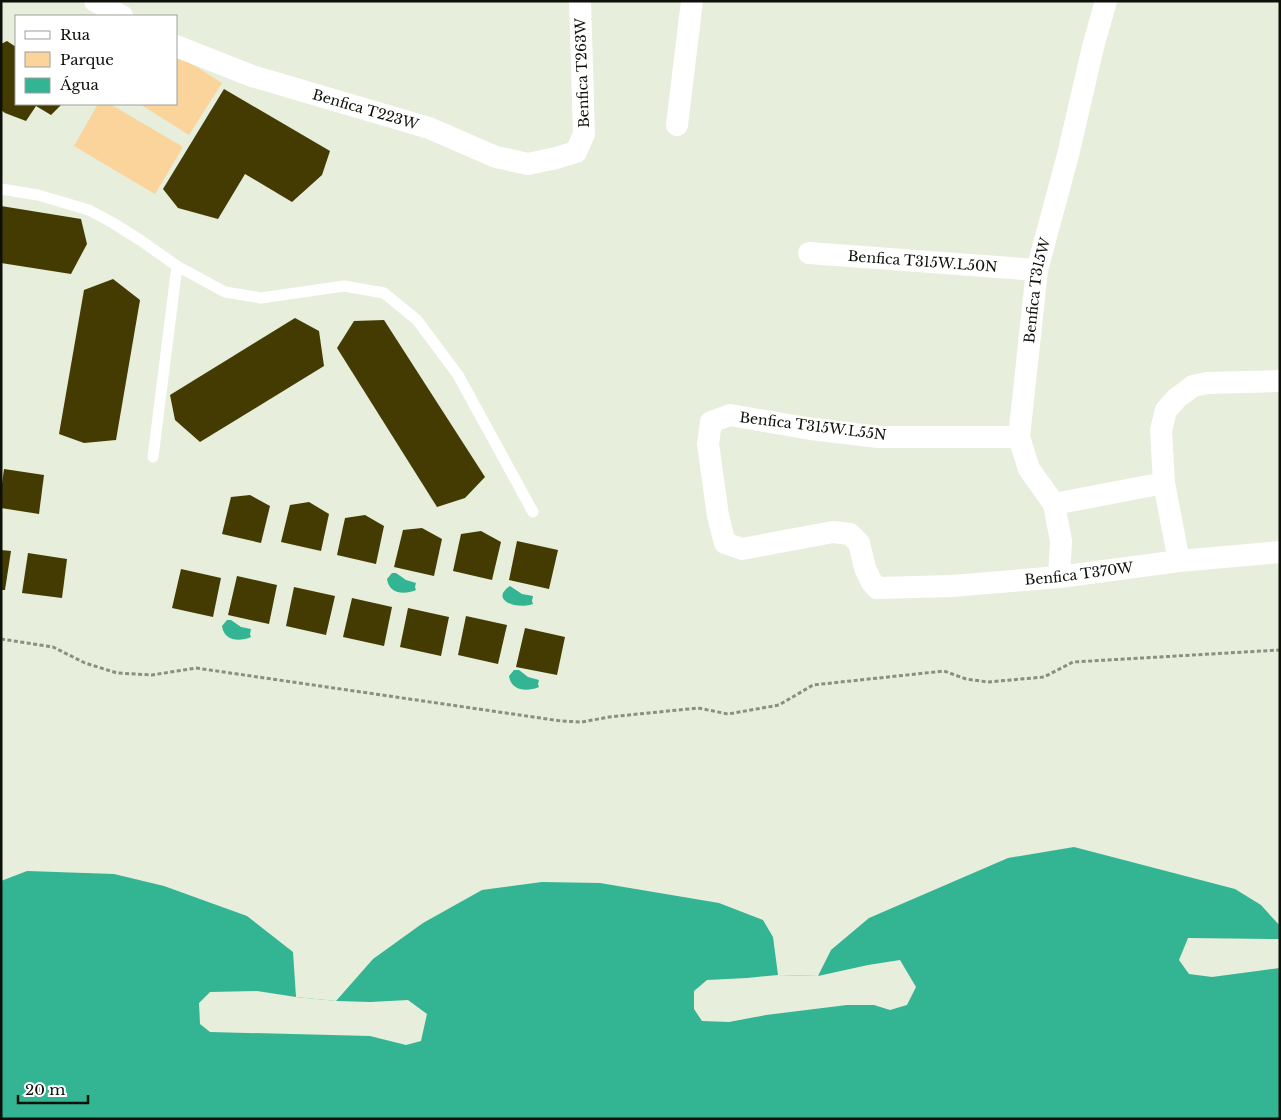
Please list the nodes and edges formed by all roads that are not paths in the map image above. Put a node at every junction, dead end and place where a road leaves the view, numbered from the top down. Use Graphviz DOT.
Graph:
graph roads {
  1 [pos="95,1"];
  2 [pos="580,1"];
  3 [pos="692,1"];
  4 [pos="1106,1"];
  5 [pos="120,15"];
  6 [pos="178,47"];
  7 [pos="677,125"];
  8 [pos="556,158"];
  9 [pos="1,189"];
  10 [pos="809,253"];
  11 [pos="177,266"];
  12 [pos="1037,270"];
  13 [pos="1280,381"];
  14 [pos="1019,437"];
  15 [pos="153,457"];
  16 [pos="1164,483"];
  17 [pos="1054,504"];
  18 [pos="533,512"];
  19 [pos="1280,552"];
  20 [pos="1180,562"];
  21 [pos="1059,577"];
  22 [pos="877,588"];
  1 -- 5 [label="street"];
  2 -- 8 [label="street, Benfica T263W"];
  3 -- 7 [label="street"];
  4 -- 12 [label="street, Benfica T315W"];
  6 -- 8 [label="street, Benfica T223W"];
  9 -- 11 [label="lane"];
  10 -- 12 [label="street, Benfica T315W.L50N"];
  11 -- 15 [label="lane"];
  11 -- 18 [label="lane"];
  12 -- 14 [label="street, Benfica T315W"];
  13 -- 16 [label="street"];
  14 -- 17 [label="street, Benfica T315W"];
  14 -- 22 [label="street, Benfica T315W.L55N"];
  16 -- 17 [label="street"];
  16 -- 20 [label="street"];
  17 -- 21 [label="street, Benfica T315W"];
  19 -- 20 [label="street, Benfica T370W"];
  20 -- 21 [label="street, Benfica T370W"];
  21 -- 22 [label="street, Benfica T370W"];
}
